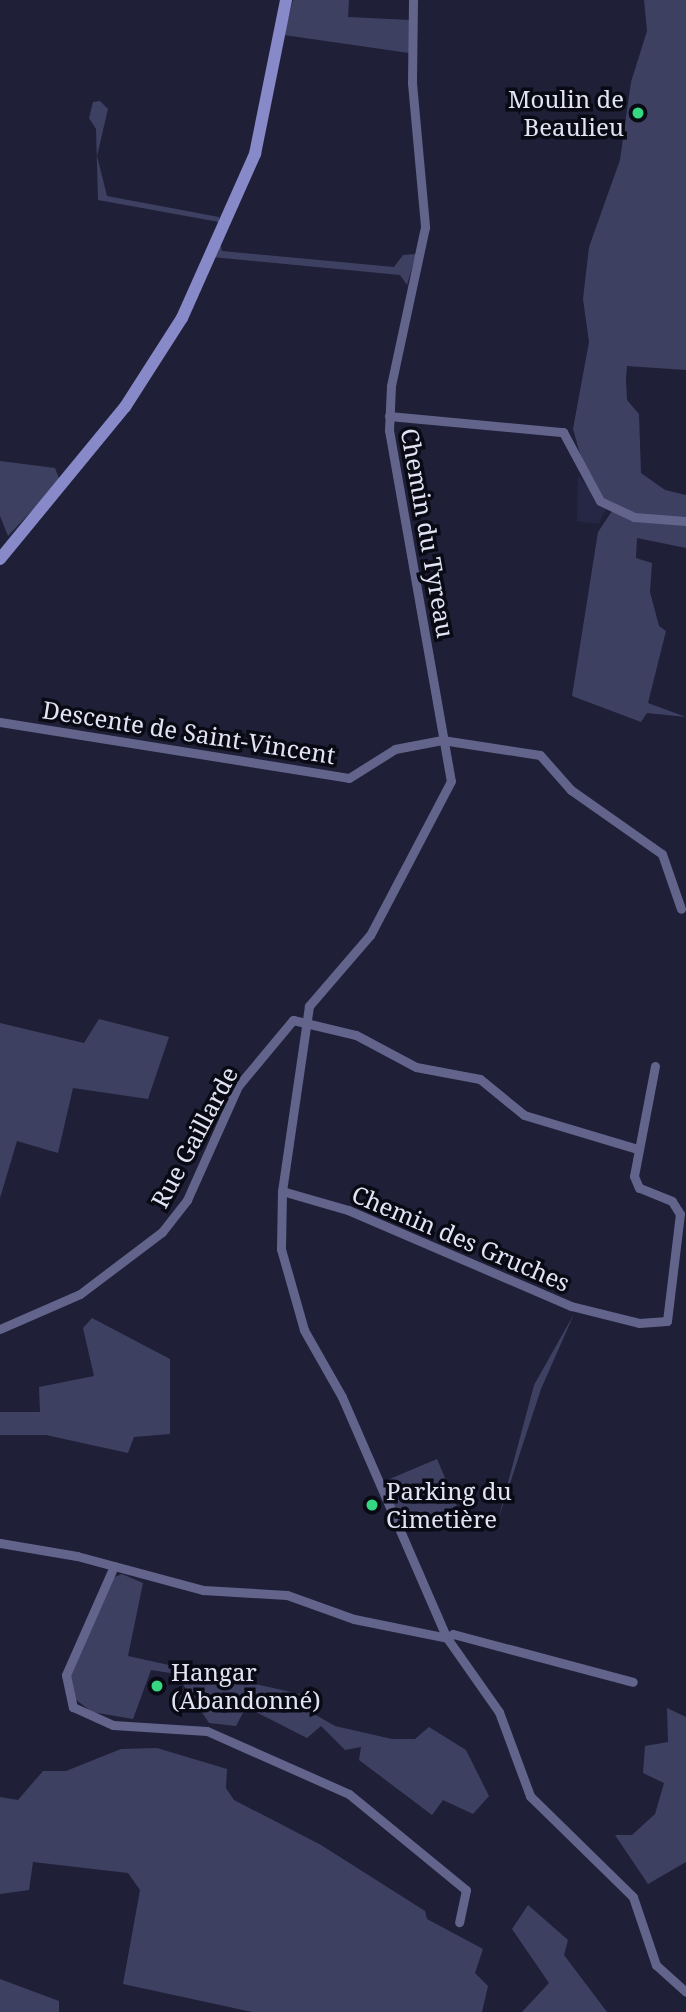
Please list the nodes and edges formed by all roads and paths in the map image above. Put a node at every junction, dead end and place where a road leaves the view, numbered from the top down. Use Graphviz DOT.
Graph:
graph roads {
  1 [pos="286,0"];
  2 [pos="413,0"];
  3 [pos="389,416"];
  4 [pos="686,521"];
  5 [pos="0,559"];
  6 [pos="0,722"];
  7 [pos="446,740"];
  8 [pos="681,909"];
  9 [pos="313,999"];
  10 [pos="293,1020"];
  11 [pos="304,1022"];
  12 [pos="655,1066"];
  13 [pos="637,1149"];
  14 [pos="282,1191"];
  15 [pos="0,1329"];
  16 [pos="0,1543"];
  17 [pos="114,1566"];
  18 [pos="447,1638"];
  19 [pos="633,1682"];
  20 [pos="459,1922"];
  21 [pos="686,1992"];
  1 -- 5 [label="street"];
  2 -- 3 [label="street, Chemin du Tyreau"];
  3 -- 4 [label="street"];
  3 -- 7 [label="street, Chemin du Tyreau"];
  6 -- 7 [label="street, Descente de Saint-Vincent"];
  7 -- 8 [label="street"];
  7 -- 9 [label="street, Chemin du Tyreau"];
  9 -- 10 [label="street, Rue Gaillarde"];
  9 -- 11 [label="street"];
  10 -- 11 [label="street"];
  10 -- 15 [label="street, Rue Gaillarde"];
  11 -- 13 [label="street"];
  11 -- 14 [label="street"];
  12 -- 13 [label="street"];
  13 -- 14 [label="street, Chemin des Gruches"];
  14 -- 18 [label="street"];
  16 -- 17 [label="street"];
  17 -- 18 [label="street"];
  17 -- 20 [label="street"];
  18 -- 19 [label="street"];
  18 -- 21 [label="street"];
}
